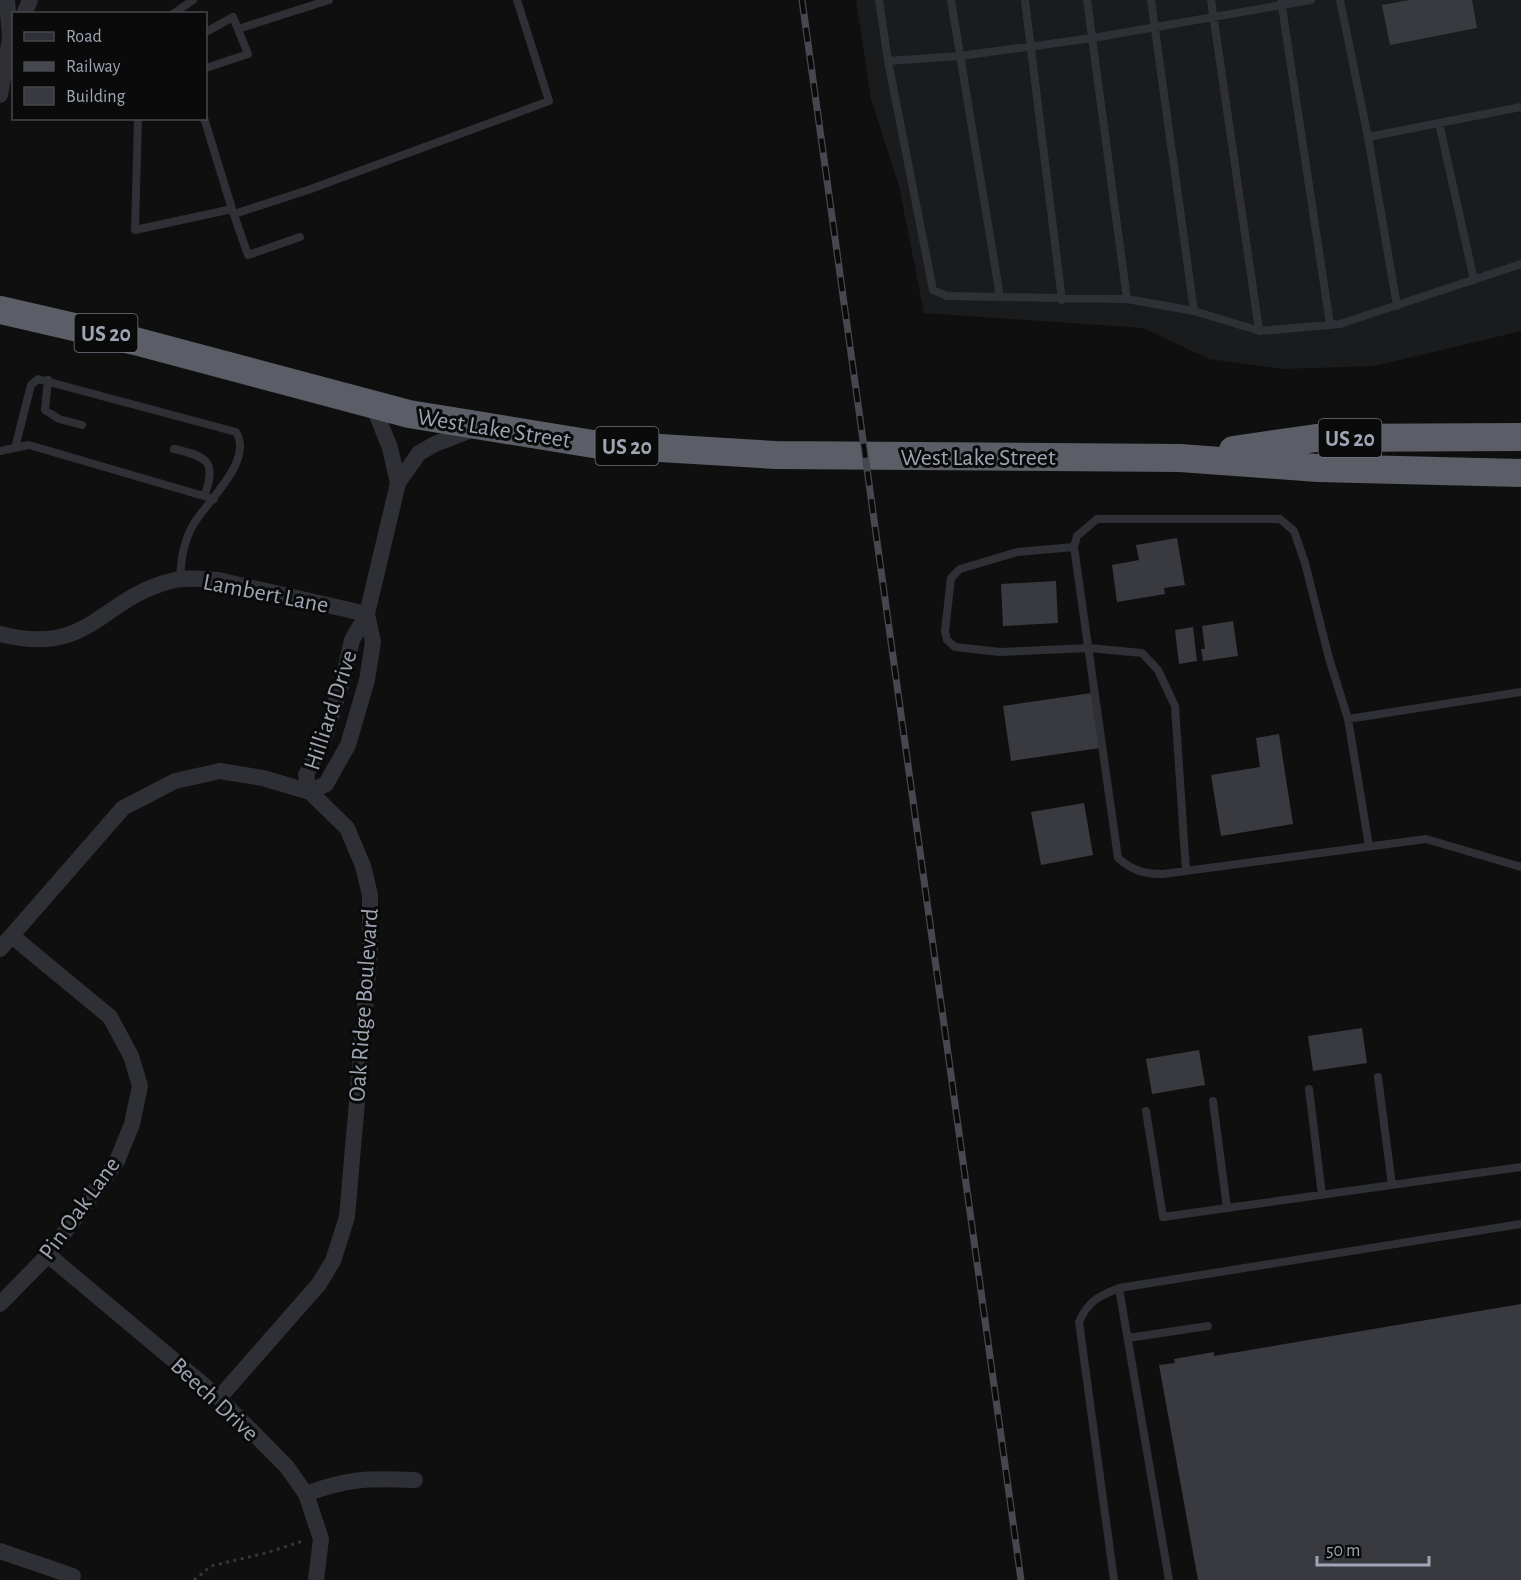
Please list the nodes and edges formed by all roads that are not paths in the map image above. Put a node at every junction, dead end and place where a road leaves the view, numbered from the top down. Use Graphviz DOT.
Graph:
graph roads {
  1 [pos="7,0"];
  2 [pos="193,0"];
  3 [pos="329,0"];
  4 [pos="517,0"];
  5 [pos="879,0"];
  6 [pos="951,0"];
  7 [pos="1025,0"];
  8 [pos="1087,0"];
  9 [pos="1151,0"];
  10 [pos="1211,0"];
  11 [pos="1311,0"];
  12 [pos="1340,0"];
  13 [pos="1282,4"];
  14 [pos="176,12"];
  15 [pos="1213,18"];
  16 [pos="1155,28"];
  17 [pos="238,29"];
  18 [pos="207,31"];
  19 [pos="12,37"];
  20 [pos="1093,38"];
  21 [pos="1032,45"];
  22 [pos="960,56"];
  23 [pos="888,61"];
  24 [pos="207,68"];
  25 [pos="0,95"];
  26 [pos="1521,107"];
  27 [pos="138,120"];
  28 [pos="205,120"];
  29 [pos="1439,123"];
  30 [pos="1368,137"];
  31 [pos="233,211"];
  32 [pos="300,237"];
  33 [pos="1521,264"];
  34 [pos="1474,280"];
  35 [pos="999,297"];
  36 [pos="1127,299"];
  37 [pos="1062,300"];
  38 [pos="1396,306"];
  39 [pos="0,310"];
  40 [pos="1194,311"];
  41 [pos="1330,324"];
  42 [pos="1259,330"];
  43 [pos="48,380"];
  44 [pos="373,405"];
  45 [pos="82,425"];
  46 [pos="479,427"];
  47 [pos="1521,437"];
  48 [pos="15,448"];
  49 [pos="174,449"];
  50 [pos="0,451"];
  51 [pos="1180,458"];
  52 [pos="1521,473"];
  53 [pos="398,483"];
  54 [pos="205,494"];
  55 [pos="214,499"];
  56 [pos="1074,547"];
  57 [pos="180,580"];
  58 [pos="367,614"];
  59 [pos="0,634"];
  60 [pos="1089,648"];
  61 [pos="1521,692"];
  62 [pos="1348,719"];
  63 [pos="310,792"];
  64 [pos="1369,846"];
  65 [pos="1521,867"];
  66 [pos="1186,871"];
  67 [pos="12,936"];
  68 [pos="0,949"];
  69 [pos="1378,1077"];
  70 [pos="1309,1089"];
  71 [pos="1213,1101"];
  72 [pos="1146,1111"];
  73 [pos="1521,1167"];
  74 [pos="1392,1185"];
  75 [pos="1322,1195"];
  76 [pos="1227,1208"];
  77 [pos="1521,1224"];
  78 [pos="48,1254"];
  79 [pos="1119,1288"];
  80 [pos="0,1304"];
  81 [pos="1208,1326"];
  82 [pos="1128,1338"];
  83 [pos="219,1398"];
  84 [pos="415,1480"];
  85 [pos="306,1494"];
  86 [pos="0,1551"];
  87 [pos="74,1576"];
  88 [pos="316,1580"];
  89 [pos="1114,1580"];
  90 [pos="1169,1580"];
  1 -- 19 [label="street"];
  2 -- 14 [label="lane"];
  3 -- 17 [label="lane"];
  4 -- 31 [label="lane"];
  5 -- 23 [label="lane"];
  6 -- 22 [label="lane"];
  7 -- 21 [label="lane"];
  8 -- 20 [label="lane"];
  9 -- 16 [label="lane"];
  10 -- 15 [label="lane"];
  11 -- 13 [label="lane"];
  12 -- 30 [label="lane"];
  13 -- 15 [label="lane"];
  13 -- 41 [label="lane"];
  15 -- 16 [label="lane"];
  15 -- 42 [label="lane"];
  16 -- 20 [label="lane"];
  16 -- 40 [label="lane"];
  17 -- 18 [label="lane"];
  17 -- 24 [label="lane"];
  19 -- 25 [label="street"];
  20 -- 21 [label="lane"];
  20 -- 36 [label="lane"];
  21 -- 22 [label="lane"];
  21 -- 37 [label="lane"];
  22 -- 23 [label="lane"];
  22 -- 35 [label="lane"];
  23 -- 35 [label="lane"];
  26 -- 29 [label="lane"];
  27 -- 31 [label="lane"];
  28 -- 31 [label="lane"];
  29 -- 30 [label="lane"];
  29 -- 34 [label="lane"];
  30 -- 38 [label="lane"];
  31 -- 32 [label="lane"];
  33 -- 34 [label="lane"];
  34 -- 38 [label="lane"];
  35 -- 37 [label="lane"];
  36 -- 37 [label="lane"];
  36 -- 40 [label="lane"];
  38 -- 41 [label="lane"];
  39 -- 44 [label="highway, West Lake Street / US 20"];
  40 -- 42 [label="lane"];
  41 -- 42 [label="lane"];
  43 -- 45 [label="lane"];
  43 -- 48 [label="lane"];
  43 -- 55 [label="lane"];
  44 -- 46 [label="highway, West Lake Street / US 20"];
  44 -- 53 [label="street, Hilliard Drive"];
  46 -- 51 [label="highway, West Lake Street / US 20"];
  46 -- 53 [label="street, Hilliard Drive"];
  47 -- 51 [label="highway, West Lake Street / US 20"];
  48 -- 50 [label="lane"];
  48 -- 54 [label="lane"];
  49 -- 54 [label="lane"];
  51 -- 52 [label="highway, West Lake Street / US 20"];
  53 -- 58 [label="street, Hilliard Drive"];
  54 -- 55 [label="lane"];
  55 -- 57 [label="lane"];
  56 -- 60 [label="lane"];
  56 -- 60 [label="lane"];
  56 -- 62 [label="lane"];
  57 -- 58 [label="street, Lambert Lane"];
  57 -- 59 [label="street, Lambert Lane"];
  58 -- 63 [label="street, Hilliard Drive"];
  58 -- 63 [label="street, Hilliard Drive"];
  60 -- 66 [label="lane"];
  60 -- 66 [label="lane"];
  61 -- 62 [label="lane"];
  62 -- 64 [label="lane"];
  63 -- 67 [label="street, Oak Ridge Boulevard"];
  63 -- 83 [label="street, Oak Ridge Boulevard"];
  64 -- 65 [label="lane"];
  64 -- 66 [label="lane"];
  67 -- 68 [label="street, Oak Ridge Boulevard"];
  67 -- 78 [label="street, Pin Oak Lane"];
  69 -- 74 [label="lane"];
  70 -- 75 [label="lane"];
  71 -- 76 [label="lane"];
  72 -- 76 [label="lane"];
  73 -- 74 [label="lane"];
  74 -- 75 [label="lane"];
  75 -- 76 [label="lane"];
  77 -- 79 [label="lane"];
  78 -- 80 [label="street, Pin Oak Lane"];
  78 -- 83 [label="street, Beech Drive"];
  79 -- 82 [label="lane"];
  79 -- 89 [label="lane"];
  81 -- 82 [label="lane"];
  82 -- 90 [label="lane"];
  83 -- 85 [label="street, Beech Drive"];
  84 -- 85 [label="street"];
  85 -- 88 [label="street, Beech Drive"];
  86 -- 87 [label="street"];
}
